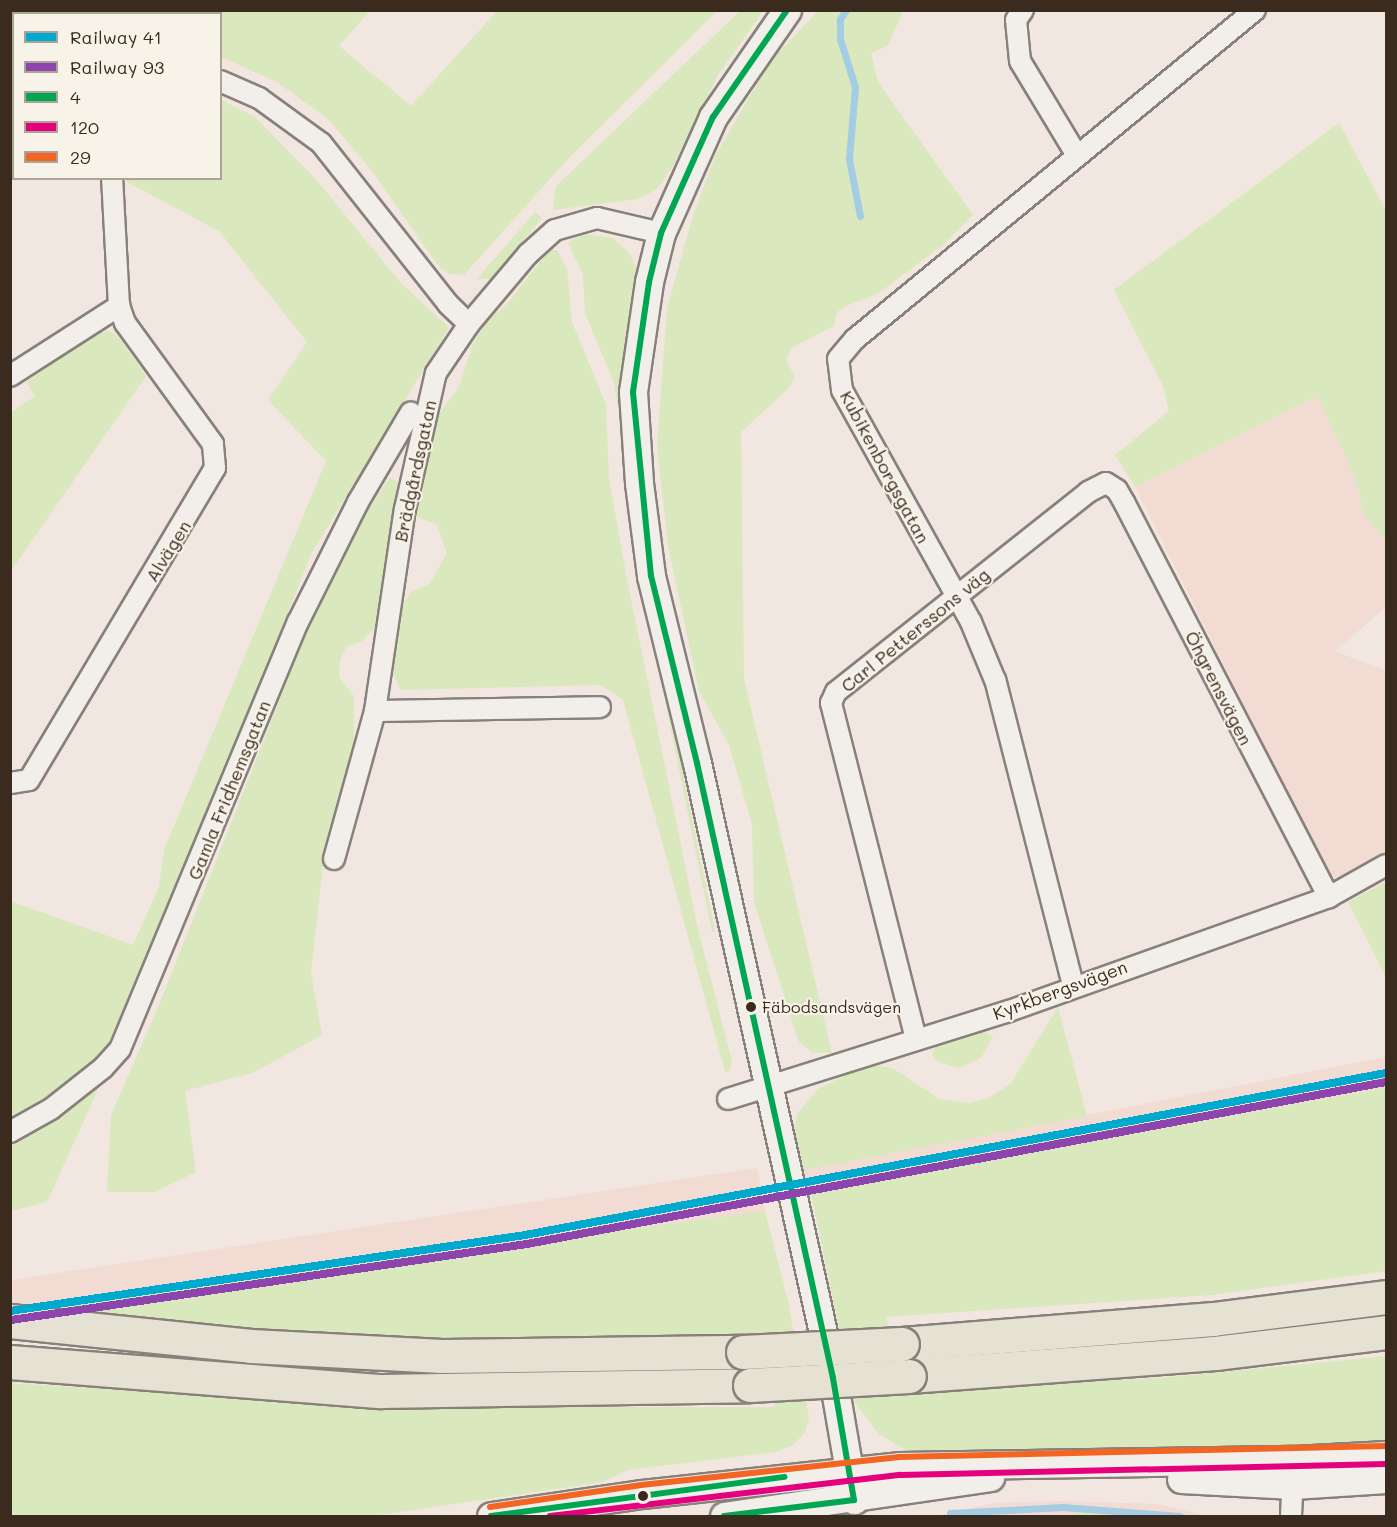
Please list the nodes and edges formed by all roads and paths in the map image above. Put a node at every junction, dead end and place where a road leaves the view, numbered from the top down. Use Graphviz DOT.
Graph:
graph roads {
  1 [pos="787,10"];
  2 [pos="1023,10"];
  3 [pos="1255,10"];
  4 [pos="222,82"];
  5 [pos="1076,154"];
  6 [pos="112,180"];
  7 [pos="661,233"];
  8 [pos="119,306"];
  9 [pos="470,324"];
  10 [pos="10,376"];
  11 [pos="411,412"];
  12 [pos="1106,483"];
  13 [pos="956,597"];
  14 [pos="600,707"];
  15 [pos="375,711"];
  16 [pos="10,783"];
  17 [pos="334,859"];
  18 [pos="1386,865"];
  19 [pos="1329,897"];
  20 [pos="1073,985"];
  21 [pos="916,1039"];
  22 [pos="768,1087"];
  23 [pos="728,1099"];
  24 [pos="10,1132"];
  25 [pos="1386,1297"];
  26 [pos="10,1321"];
  27 [pos="1386,1332"];
  28 [pos="10,1362"];
  29 [pos="1386,1455"];
  30 [pos="850,1471"];
  31 [pos="1293,1473"];
  32 [pos="1386,1479"];
  33 [pos="854,1500"];
  34 [pos="490,1516"];
  35 [pos="724,1516"];
  36 [pos="1291,1516"];
  1 -- 7 [label="main road"];
  2 -- 5 [label="street"];
  3 -- 5 [label="street, Kubikenborgsgatan"];
  4 -- 9 [label="street"];
  5 -- 13 [label="street, Kubikenborgsgatan"];
  6 -- 8 [label="street, Alvägen"];
  7 -- 9 [label="street, Brädgårdsgatan"];
  7 -- 22 [label="main road"];
  8 -- 10 [label="street"];
  8 -- 16 [label="street, Alvägen"];
  9 -- 15 [label="street, Brädgårdsgatan"];
  11 -- 24 [label="street, Gamla Fridhemsgatan"];
  12 -- 13 [label="street, Carl Petterssons väg"];
  12 -- 19 [label="street, Öhgrensvägen"];
  13 -- 20 [label="street, Kubikenborgsgatan"];
  13 -- 21 [label="street, Carl Petterssons väg"];
  14 -- 15 [label="street"];
  15 -- 17 [label="street, Brädgårdsgatan"];
  18 -- 19 [label="street, Kyrkbergsvägen"];
  19 -- 20 [label="street, Kyrkbergsvägen"];
  20 -- 21 [label="street, Kyrkbergsvägen"];
  21 -- 22 [label="street, Kyrkbergsvägen"];
  22 -- 23 [label="street, Kyrkbergsvägen"];
  22 -- 30 [label="main road"];
  25 -- 26 [label="highway, bridge"];
  27 -- 28 [label="highway, bridge"];
  29 -- 31 [label="main road"];
  30 -- 31 [label="main road"];
  30 -- 33 [label="main road"];
  30 -- 34 [label="main road"];
  31 -- 32 [label="main road"];
  31 -- 33 [label="main road"];
  31 -- 36 [label="street"];
  33 -- 35 [label="main road"];
}
